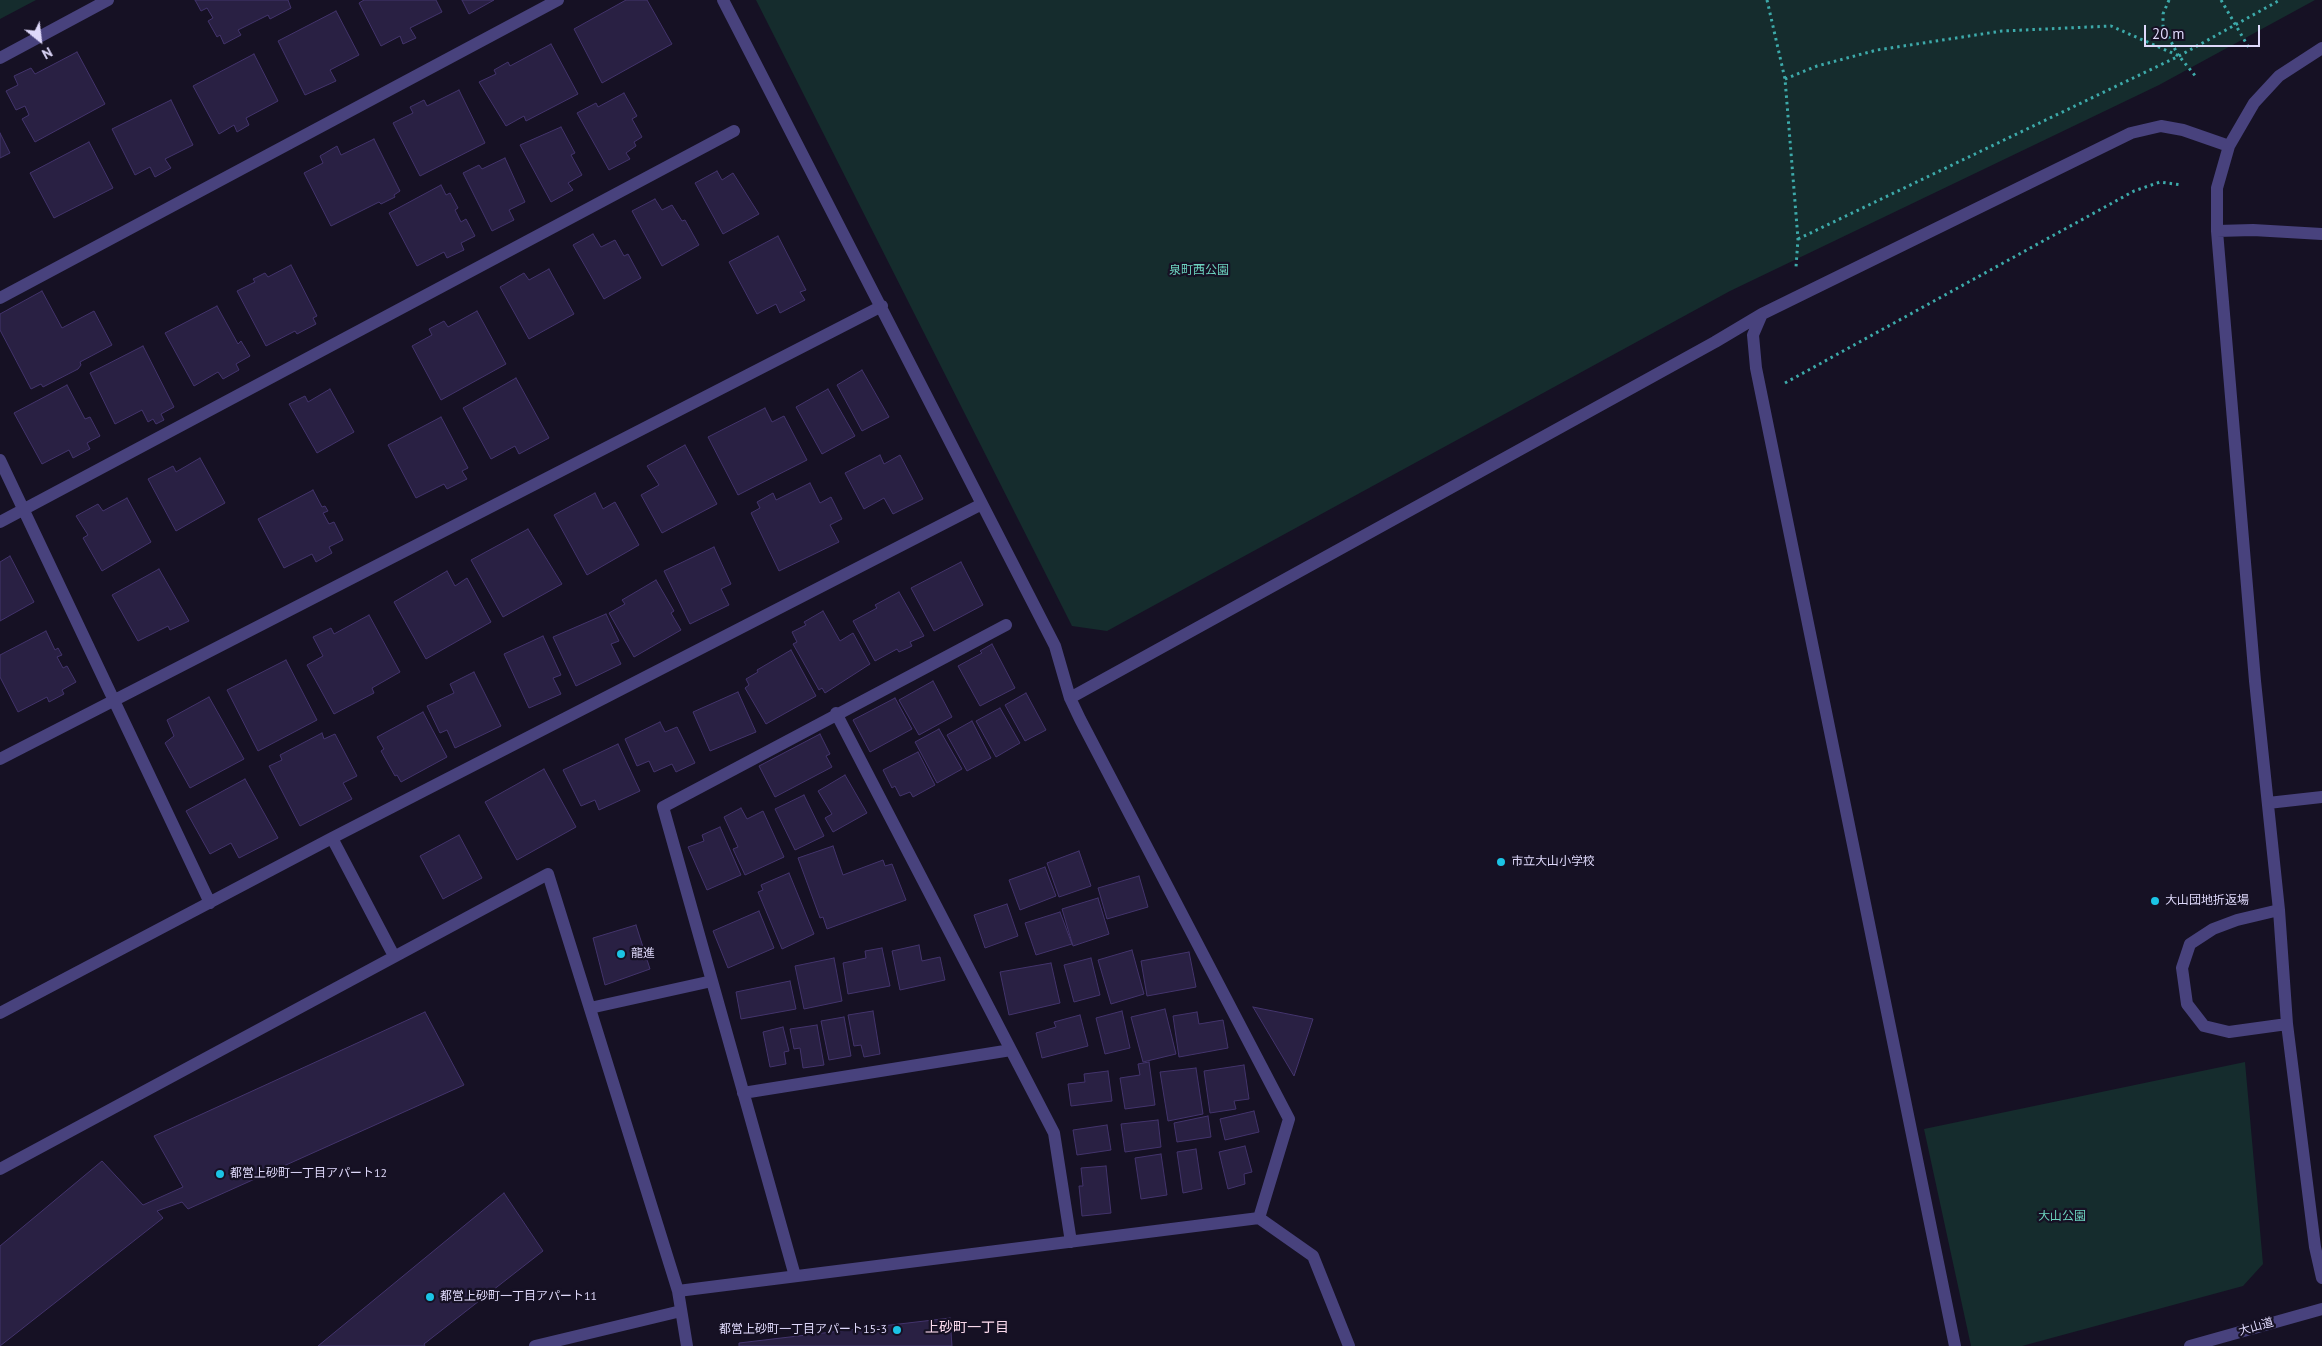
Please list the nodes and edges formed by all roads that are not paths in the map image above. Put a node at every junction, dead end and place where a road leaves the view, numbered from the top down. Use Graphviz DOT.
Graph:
graph roads {
  1 [pos="108,0"];
  2 [pos="558,0"];
  3 [pos="723,0"];
  4 [pos="2322,48"];
  5 [pos="0,58"];
  6 [pos="734,131"];
  7 [pos="2229,146"];
  8 [pos="2217,231"];
  9 [pos="2322,234"];
  10 [pos="0,298"];
  11 [pos="882,306"];
  12 [pos="1762,314"];
  13 [pos="0,460"];
  14 [pos="982,504"];
  15 [pos="23,510"];
  16 [pos="0,522"];
  17 [pos="1006,625"];
  18 [pos="1070,698"];
  19 [pos="114,700"];
  20 [pos="836,713"];
  21 [pos="0,758"];
  22 [pos="2322,797"];
  23 [pos="2268,803"];
  24 [pos="332,838"];
  25 [pos="210,903"];
  26 [pos="2279,910"];
  27 [pos="394,956"];
  28 [pos="712,980"];
  29 [pos="590,1008"];
  30 [pos="0,1013"];
  31 [pos="2287,1024"];
  32 [pos="1011,1050"];
  33 [pos="743,1093"];
  34 [pos="0,1169"];
  35 [pos="1259,1218"];
  36 [pos="1071,1242"];
  37 [pos="795,1276"];
  38 [pos="2322,1278"];
  39 [pos="678,1291"];
  40 [pos="2322,1309"];
  41 [pos="681,1311"];
  42 [pos="535,1346"];
  43 [pos="687,1346"];
  44 [pos="1349,1346"];
  45 [pos="1955,1346"];
  46 [pos="2190,1346"];
  1 -- 5 [label="street"];
  2 -- 10 [label="street"];
  3 -- 11 [label="street"];
  4 -- 7 [label="street"];
  6 -- 15 [label="street"];
  7 -- 8 [label="street"];
  7 -- 12 [label="street"];
  8 -- 9 [label="street"];
  8 -- 23 [label="street"];
  11 -- 14 [label="street"];
  11 -- 19 [label="street"];
  12 -- 18 [label="street"];
  12 -- 45 [label="street"];
  13 -- 15 [label="street"];
  14 -- 18 [label="street"];
  14 -- 24 [label="street"];
  15 -- 16 [label="street"];
  15 -- 19 [label="street"];
  17 -- 20 [label="street"];
  18 -- 35 [label="street"];
  19 -- 21 [label="street"];
  19 -- 25 [label="street"];
  20 -- 28 [label="street"];
  20 -- 32 [label="street"];
  22 -- 23 [label="street"];
  23 -- 26 [label="street"];
  24 -- 25 [label="street"];
  24 -- 27 [label="street"];
  25 -- 30 [label="street"];
  26 -- 31 [label="street"];
  26 -- 31 [label="street"];
  27 -- 29 [label="street"];
  27 -- 34 [label="street"];
  28 -- 29 [label="street"];
  28 -- 33 [label="street"];
  29 -- 39 [label="street"];
  31 -- 38 [label="street"];
  32 -- 33 [label="street"];
  32 -- 36 [label="street"];
  33 -- 37 [label="street"];
  35 -- 36 [label="street"];
  35 -- 44 [label="street"];
  36 -- 37 [label="street"];
  37 -- 39 [label="street"];
  39 -- 41 [label="street"];
  40 -- 46 [label="street, 大山道"];
  41 -- 42 [label="street"];
  41 -- 43 [label="street"];
}
